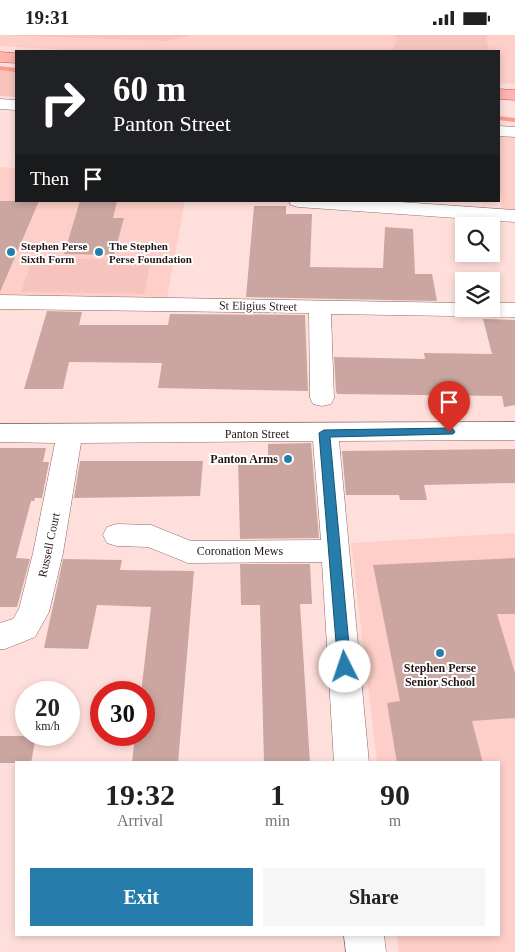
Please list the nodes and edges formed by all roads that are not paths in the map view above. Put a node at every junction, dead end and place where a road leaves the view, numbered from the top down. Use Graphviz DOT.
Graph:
graph roads {
  1 [pos="0,57"];
  2 [pos="15,58"];
  3 [pos="500,94"];
  4 [pos="515,95"];
  5 [pos="0,104"];
  6 [pos="15,105"];
  7 [pos="500,131"];
  8 [pos="515,132"];
  9 [pos="312,202"];
  10 [pos="515,216"];
  11 [pos="0,302"];
  12 [pos="320,307"];
  13 [pos="515,310"];
  14 [pos="322,398"];
  15 [pos="515,431"];
  16 [pos="0,433"];
  17 [pos="324,433"];
  18 [pos="70,434"];
  19 [pos="117,535"];
  20 [pos="336,551"];
  21 [pos="0,636"];
  22 [pos="352,761"];
  23 [pos="364,936"];
  24 [pos="366,952"];
  1 -- 2 [label="main road"];
  3 -- 4 [label="main road"];
  5 -- 6 [label="street"];
  7 -- 8 [label="street"];
  9 -- 10 [label="street"];
  11 -- 12 [label="street, St Eligius Street"];
  12 -- 13 [label="street, St Eligius Street"];
  12 -- 14 [label="street"];
  15 -- 17 [label="street, Panton Street"];
  16 -- 18 [label="street, Panton Street"];
  17 -- 18 [label="street, Panton Street"];
  17 -- 20 [label="street"];
  18 -- 21 [label="street, Russell Court"];
  19 -- 20 [label="street, Coronation Mews"];
  20 -- 22 [label="street"];
  23 -- 24 [label="street"];
}
